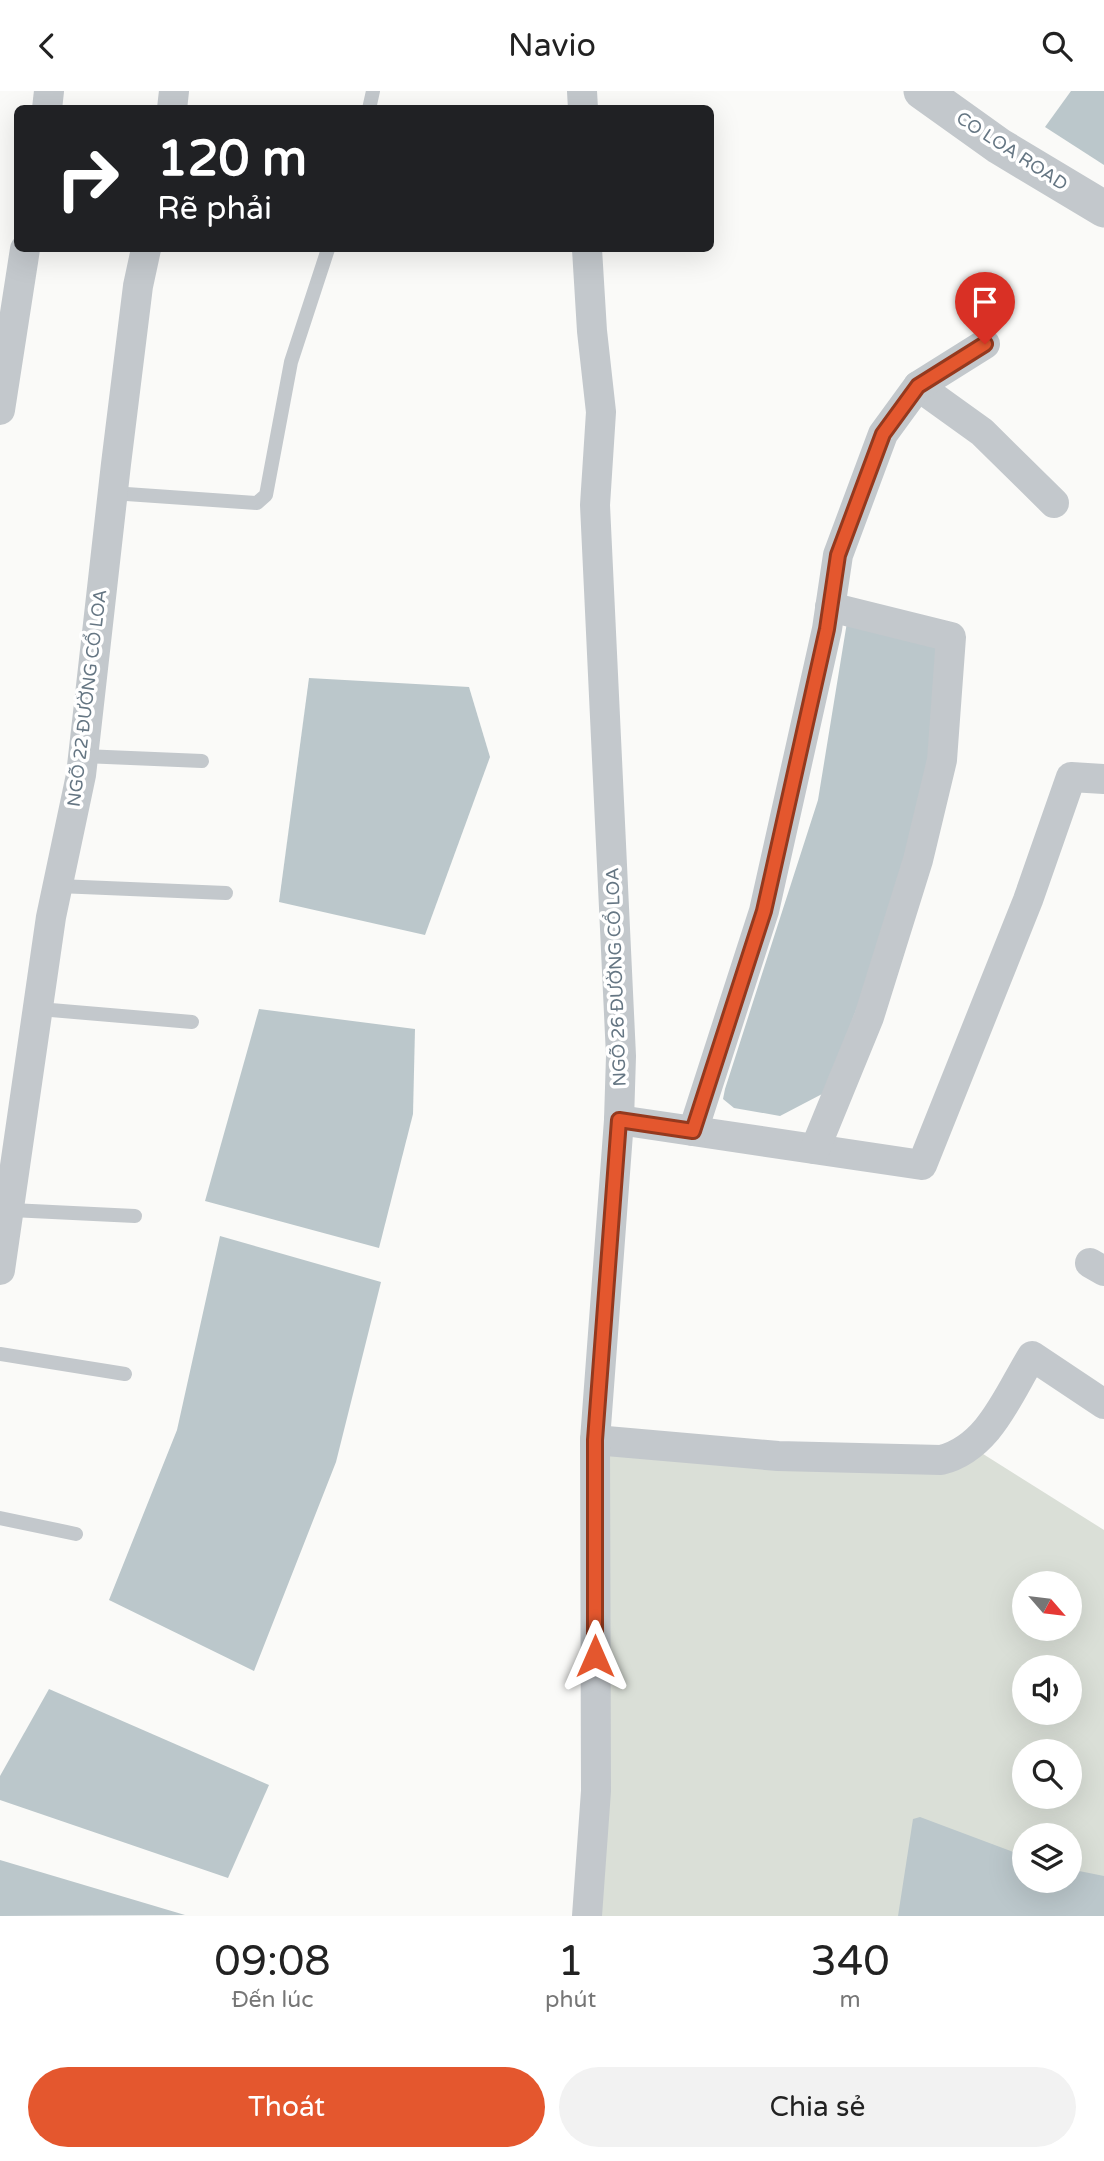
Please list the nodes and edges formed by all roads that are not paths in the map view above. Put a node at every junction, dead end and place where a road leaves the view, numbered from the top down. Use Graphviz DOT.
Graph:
graph roads {
  1 [pos="922,91"];
  2 [pos="1104,209"];
  3 [pos="25,252"];
  4 [pos="145,252"];
  5 [pos="327,252"];
  6 [pos="587,252"];
  7 [pos="985,344"];
  8 [pos="918,386"];
  9 [pos="0,410"];
  10 [pos="112,493"];
  11 [pos="1054,503"];
  12 [pos="830,607"];
  13 [pos="83,756"];
  14 [pos="202,761"];
  15 [pos="1104,779"];
  16 [pos="58,886"];
  17 [pos="226,893"];
  18 [pos="39,1009"];
  19 [pos="191,1022"];
  20 [pos="619,1120"];
  21 [pos="693,1131"];
  22 [pos="814,1149"];
  23 [pos="11,1210"];
  24 [pos="135,1216"];
  25 [pos="0,1270"];
  26 [pos="0,1354"];
  27 [pos="125,1374"];
  28 [pos="1104,1404"];
  29 [pos="595,1440"];
  30 [pos="0,1518"];
  31 [pos="76,1534"];
  32 [pos="587,1916"];
  1 -- 2 [label="street, CO LOA ROAD"];
  3 -- 9 [label="street"];
  4 -- 10 [label="street, NGÕ 22 ĐƯỜNG CỔ LOA"];
  5 -- 10 [label="lane"];
  6 -- 20 [label="street, NGÕ 26 ĐƯỜNG CỔ LOA"];
  7 -- 8 [label="street"];
  8 -- 11 [label="street"];
  8 -- 12 [label="street"];
  10 -- 13 [label="street, NGÕ 22 ĐƯỜNG CỔ LOA"];
  12 -- 21 [label="street"];
  12 -- 22 [label="street"];
  13 -- 14 [label="lane"];
  13 -- 16 [label="street, NGÕ 22 ĐƯỜNG CỔ LOA"];
  15 -- 22 [label="street"];
  16 -- 17 [label="lane"];
  16 -- 18 [label="street, NGÕ 22 ĐƯỜNG CỔ LOA"];
  18 -- 19 [label="lane"];
  18 -- 23 [label="street, NGÕ 22 ĐƯỜNG CỔ LOA"];
  20 -- 21 [label="street"];
  20 -- 29 [label="street, NGÕ 26 ĐƯỜNG CỔ LOA"];
  21 -- 22 [label="street"];
  23 -- 24 [label="lane"];
  23 -- 25 [label="street, NGÕ 22 ĐƯỜNG CỔ LOA"];
  26 -- 27 [label="lane"];
  28 -- 29 [label="street"];
  29 -- 32 [label="street, NGÕ 26 ĐƯỜNG CỔ LOA"];
  30 -- 31 [label="lane"];
}
